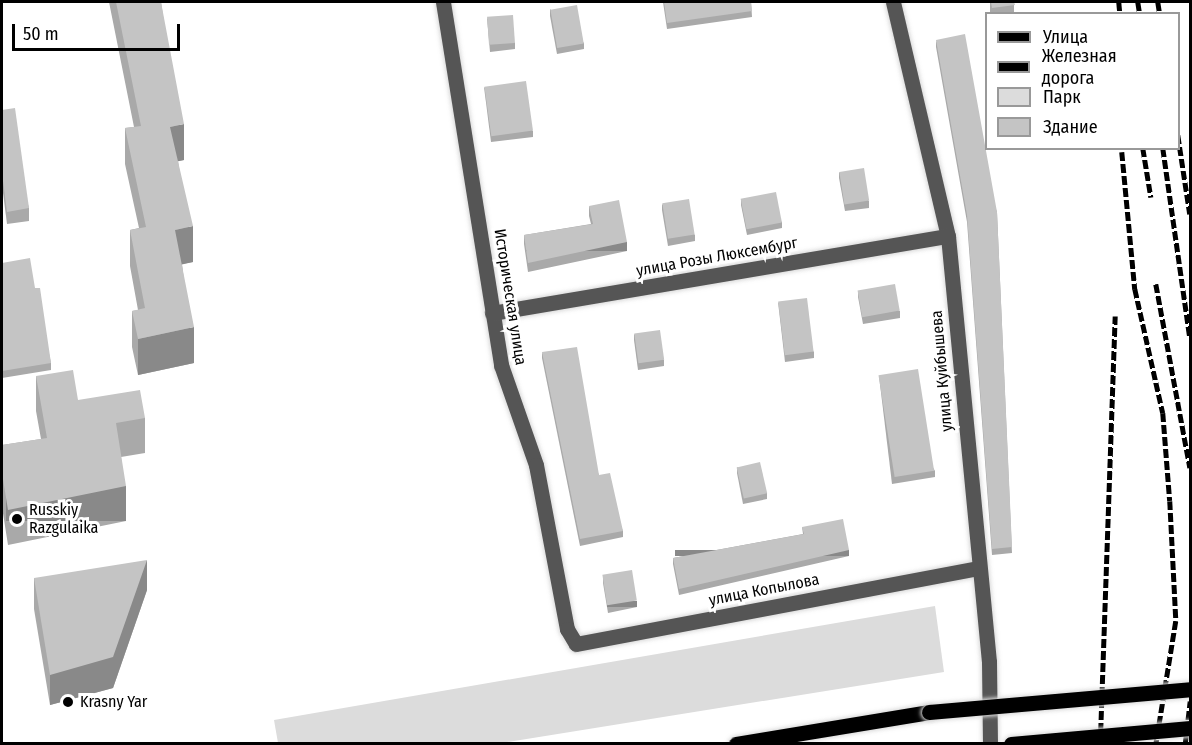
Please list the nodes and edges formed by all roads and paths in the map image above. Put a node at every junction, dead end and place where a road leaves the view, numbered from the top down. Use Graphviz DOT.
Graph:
graph roads {
  1 [pos="443,2"];
  2 [pos="893,2"];
  3 [pos="948,236"];
  4 [pos="492,313"];
  5 [pos="977,568"];
  6 [pos="567,629"];
  7 [pos="1191,690"];
  8 [pos="1191,728"];
  9 [pos="736,744"];
  10 [pos="990,744"];
  11 [pos="1011,744"];
  1 -- 4 [label="street, Историческая улица"];
  2 -- 3 [label="street, улица Куйбышева"];
  3 -- 4 [label="street, улица Розы Люксембург"];
  3 -- 5 [label="street, улица Куйбышева"];
  4 -- 6 [label="street, Историческая улица"];
  5 -- 6 [label="street, улица Копылова"];
  5 -- 10 [label="street, улица Куйбышева"];
  7 -- 9 [label="main road, bridge"];
  8 -- 11 [label="main road, bridge"];
}
